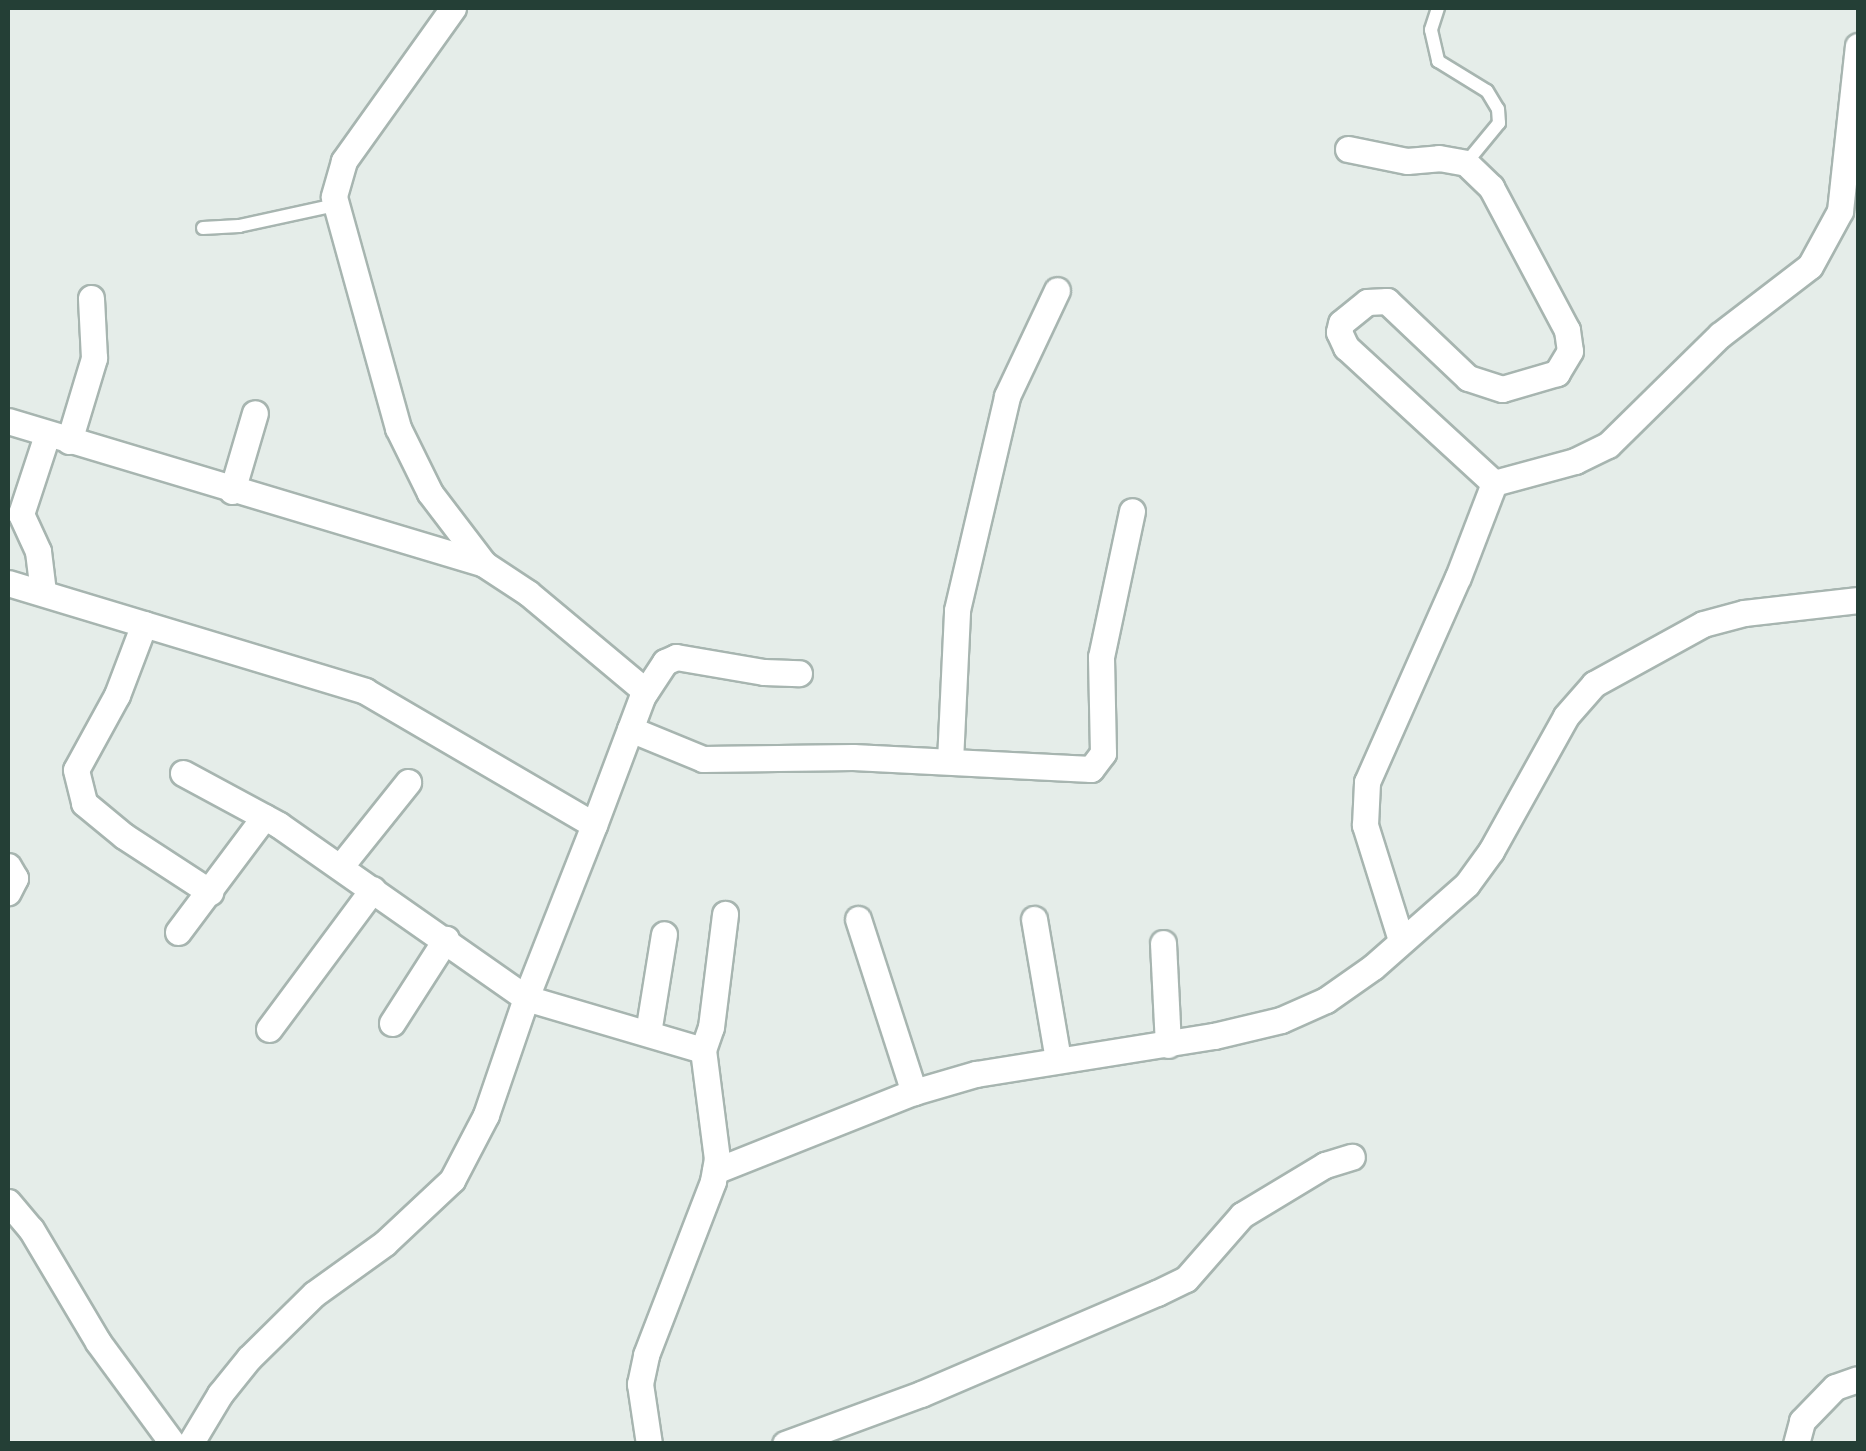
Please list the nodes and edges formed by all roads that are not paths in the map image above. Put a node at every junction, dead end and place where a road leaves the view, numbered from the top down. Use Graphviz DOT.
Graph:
graph roads {
  1 [pos="454,8"];
  2 [pos="1438,8"];
  3 [pos="1858,46"];
  4 [pos="1348,149"];
  5 [pos="1466,163"];
  6 [pos="335,206"];
  7 [pos="204,228"];
  8 [pos="1057,290"];
  9 [pos="91,298"];
  10 [pos="255,413"];
  11 [pos="8,422"];
  12 [pos="58,438"];
  13 [pos="1494,483"];
  14 [pos="232,491"];
  15 [pos="1132,511"];
  16 [pos="484,564"];
  17 [pos="8,582"];
  18 [pos="43,592"];
  19 [pos="1858,600"];
  20 [pos="144,624"];
  21 [pos="799,672"];
  22 [pos="645,691"];
  23 [pos="630,729"];
  24 [pos="950,761"];
  25 [pos="183,773"];
  26 [pos="408,782"];
  27 [pos="264,817"];
  28 [pos="594,824"];
  29 [pos="8,866"];
  30 [pos="340,867"];
  31 [pos="372,889"];
  32 [pos="8,892"];
  33 [pos="210,892"];
  34 [pos="725,914"];
  35 [pos="1034,919"];
  36 [pos="858,920"];
  37 [pos="178,932"];
  38 [pos="664,934"];
  39 [pos="446,940"];
  40 [pos="1402,940"];
  41 [pos="1163,943"];
  42 [pos="526,998"];
  43 [pos="392,1023"];
  44 [pos="269,1029"];
  45 [pos="648,1033"];
  46 [pos="1168,1046"];
  47 [pos="703,1050"];
  48 [pos="1058,1060"];
  49 [pos="914,1092"];
  50 [pos="1352,1157"];
  51 [pos="715,1171"];
  52 [pos="8,1202"];
  53 [pos="1858,1379"];
  54 [pos="173,1444"];
  55 [pos="190,1444"];
  56 [pos="649,1444"];
  57 [pos="786,1444"];
  58 [pos="1796,1444"];
  1 -- 6 [label="street"];
  2 -- 5 [label="lane"];
  3 -- 13 [label="street"];
  4 -- 5 [label="street"];
  5 -- 13 [label="street"];
  6 -- 7 [label="lane"];
  6 -- 16 [label="street"];
  8 -- 24 [label="street"];
  9 -- 12 [label="street"];
  10 -- 14 [label="street"];
  11 -- 12 [label="street"];
  12 -- 14 [label="street"];
  12 -- 18 [label="street"];
  13 -- 40 [label="street"];
  14 -- 16 [label="street"];
  15 -- 24 [label="street"];
  16 -- 22 [label="street"];
  17 -- 18 [label="street"];
  18 -- 20 [label="street"];
  19 -- 40 [label="street"];
  20 -- 28 [label="street"];
  20 -- 33 [label="street"];
  21 -- 22 [label="street"];
  22 -- 23 [label="street"];
  23 -- 24 [label="street"];
  23 -- 28 [label="street"];
  25 -- 27 [label="street"];
  26 -- 30 [label="street"];
  27 -- 30 [label="street"];
  27 -- 33 [label="street"];
  28 -- 42 [label="street"];
  29 -- 32 [label="street"];
  30 -- 31 [label="street"];
  31 -- 39 [label="street"];
  31 -- 44 [label="street"];
  33 -- 37 [label="street"];
  34 -- 47 [label="street"];
  35 -- 48 [label="street"];
  36 -- 49 [label="street"];
  38 -- 45 [label="street"];
  39 -- 42 [label="street"];
  39 -- 43 [label="street"];
  40 -- 46 [label="street"];
  41 -- 46 [label="street"];
  42 -- 45 [label="street"];
  42 -- 55 [label="street"];
  45 -- 47 [label="street"];
  46 -- 48 [label="street"];
  47 -- 51 [label="street"];
  48 -- 49 [label="street"];
  49 -- 51 [label="street"];
  50 -- 57 [label="street"];
  51 -- 56 [label="street"];
  52 -- 54 [label="street"];
  53 -- 58 [label="street"];
}
